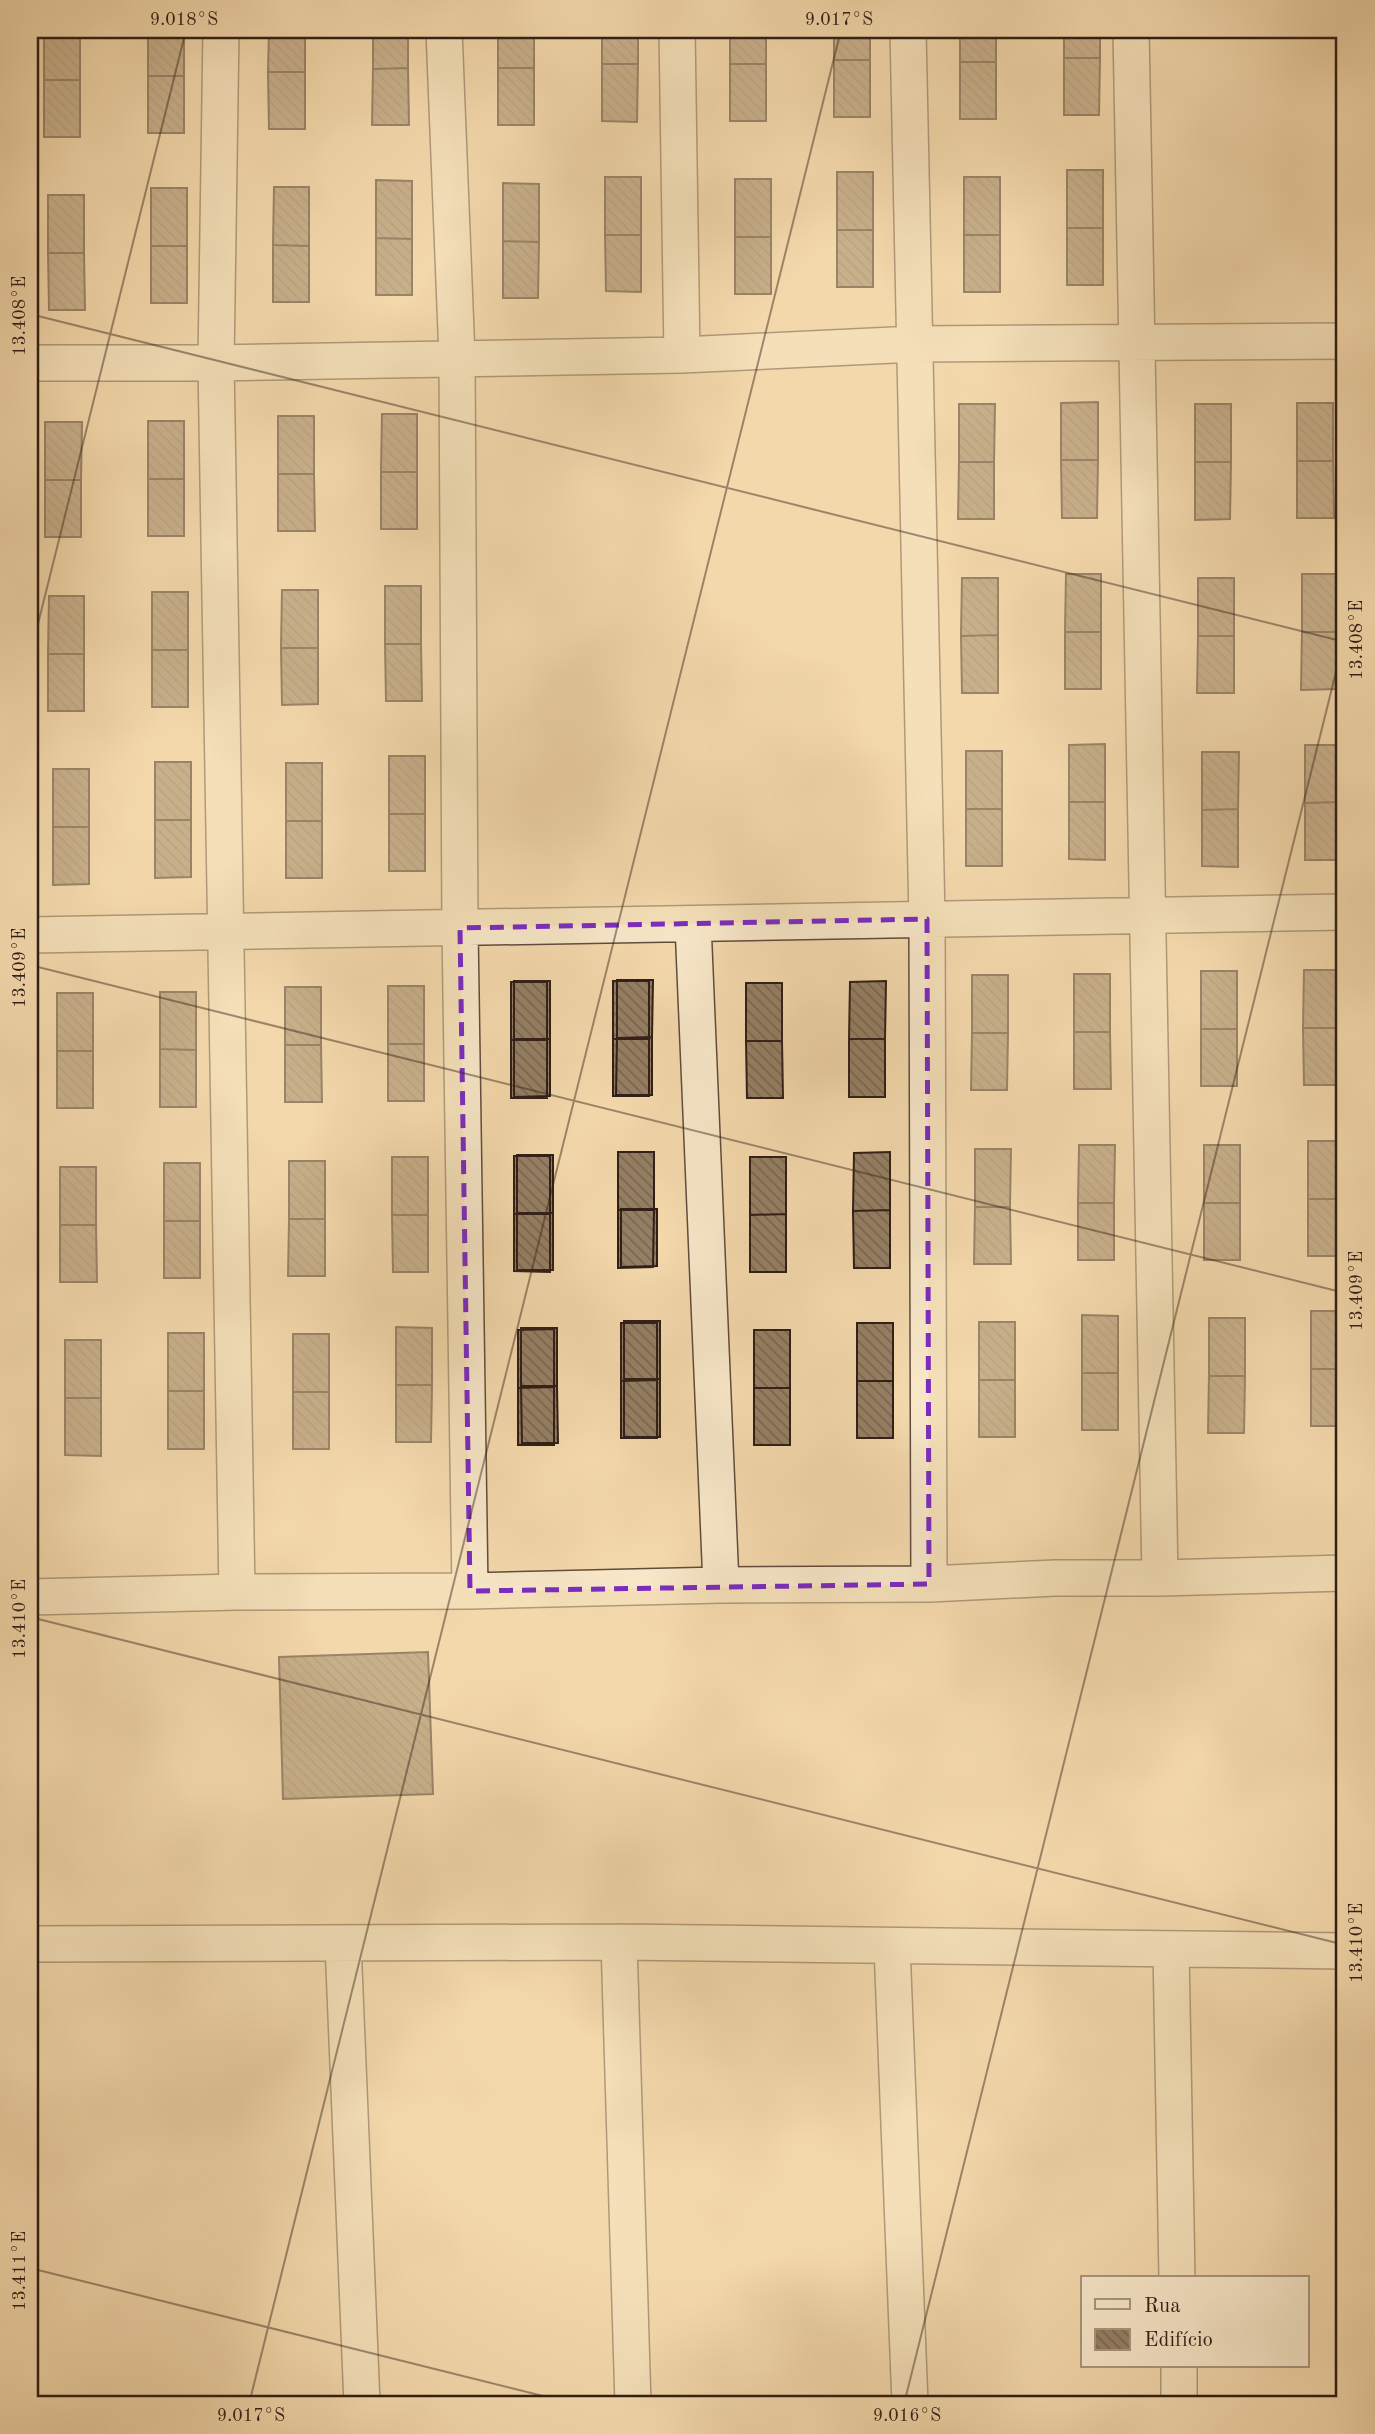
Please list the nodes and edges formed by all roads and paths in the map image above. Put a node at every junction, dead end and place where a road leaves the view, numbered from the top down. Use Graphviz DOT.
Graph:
graph roads {
  1 [pos="220,30"];
  2 [pos="444,30"];
  3 [pos="677,30"];
  4 [pos="908,30"];
  5 [pos="1131,30"];
  6 [pos="1345,341"];
  7 [pos="1137,343"];
  8 [pos="915,344"];
  9 [pos="682,355"];
  10 [pos="457,357"];
  11 [pos="30,363"];
  12 [pos="216,363"];
  13 [pos="1345,912"];
  14 [pos="1148,916"];
  15 [pos="927,919"];
  16 [pos="694,924"];
  17 [pos="460,928"];
  18 [pos="227,933"];
  19 [pos="30,935"];
  20 [pos="1345,1573"];
  21 [pos="1160,1578"];
  22 [pos="929,1584"];
  23 [pos="721,1585"];
  24 [pos="470,1591"];
  25 [pos="237,1592"];
  26 [pos="30,1597"];
  27 [pos="619,1942"];
  28 [pos="343,1943"];
  29 [pos="30,1944"];
  30 [pos="892,1946"];
  31 [pos="1171,1949"];
  32 [pos="1345,1951"];
  33 [pos="1177,2276"];
  34 [pos="1179,2368"];
  35 [pos="362,2404"];
  36 [pos="633,2404"];
  37 [pos="910,2404"];
  38 [pos="1180,2404"];
  1 -- 12 [label="street"];
  2 -- 10 [label="street"];
  3 -- 9 [label="street"];
  4 -- 8 [label="street"];
  5 -- 7 [label="street"];
  6 -- 7 [label="street"];
  7 -- 8 [label="street"];
  7 -- 14 [label="street"];
  8 -- 9 [label="street"];
  8 -- 15 [label="street"];
  9 -- 10 [label="street"];
  10 -- 12 [label="street"];
  10 -- 17 [label="street"];
  11 -- 12 [label="street"];
  12 -- 18 [label="street"];
  13 -- 14 [label="street"];
  14 -- 15 [label="street"];
  14 -- 21 [label="street"];
  15 -- 16 [label="street"];
  15 -- 22 [label="street"];
  16 -- 17 [label="street"];
  16 -- 23 [label="street"];
  17 -- 18 [label="street"];
  17 -- 24 [label="street"];
  18 -- 19 [label="street"];
  18 -- 25 [label="street"];
  20 -- 21 [label="street"];
  21 -- 22 [label="street"];
  22 -- 23 [label="street"];
  23 -- 24 [label="street"];
  24 -- 25 [label="street"];
  25 -- 26 [label="street"];
  27 -- 28 [label="street"];
  27 -- 30 [label="street"];
  27 -- 36 [label="street"];
  28 -- 29 [label="street"];
  28 -- 35 [label="street"];
  30 -- 31 [label="street"];
  30 -- 37 [label="street"];
  31 -- 32 [label="street"];
  31 -- 33 [label="street"];
  34 -- 38 [label="street"];
}
